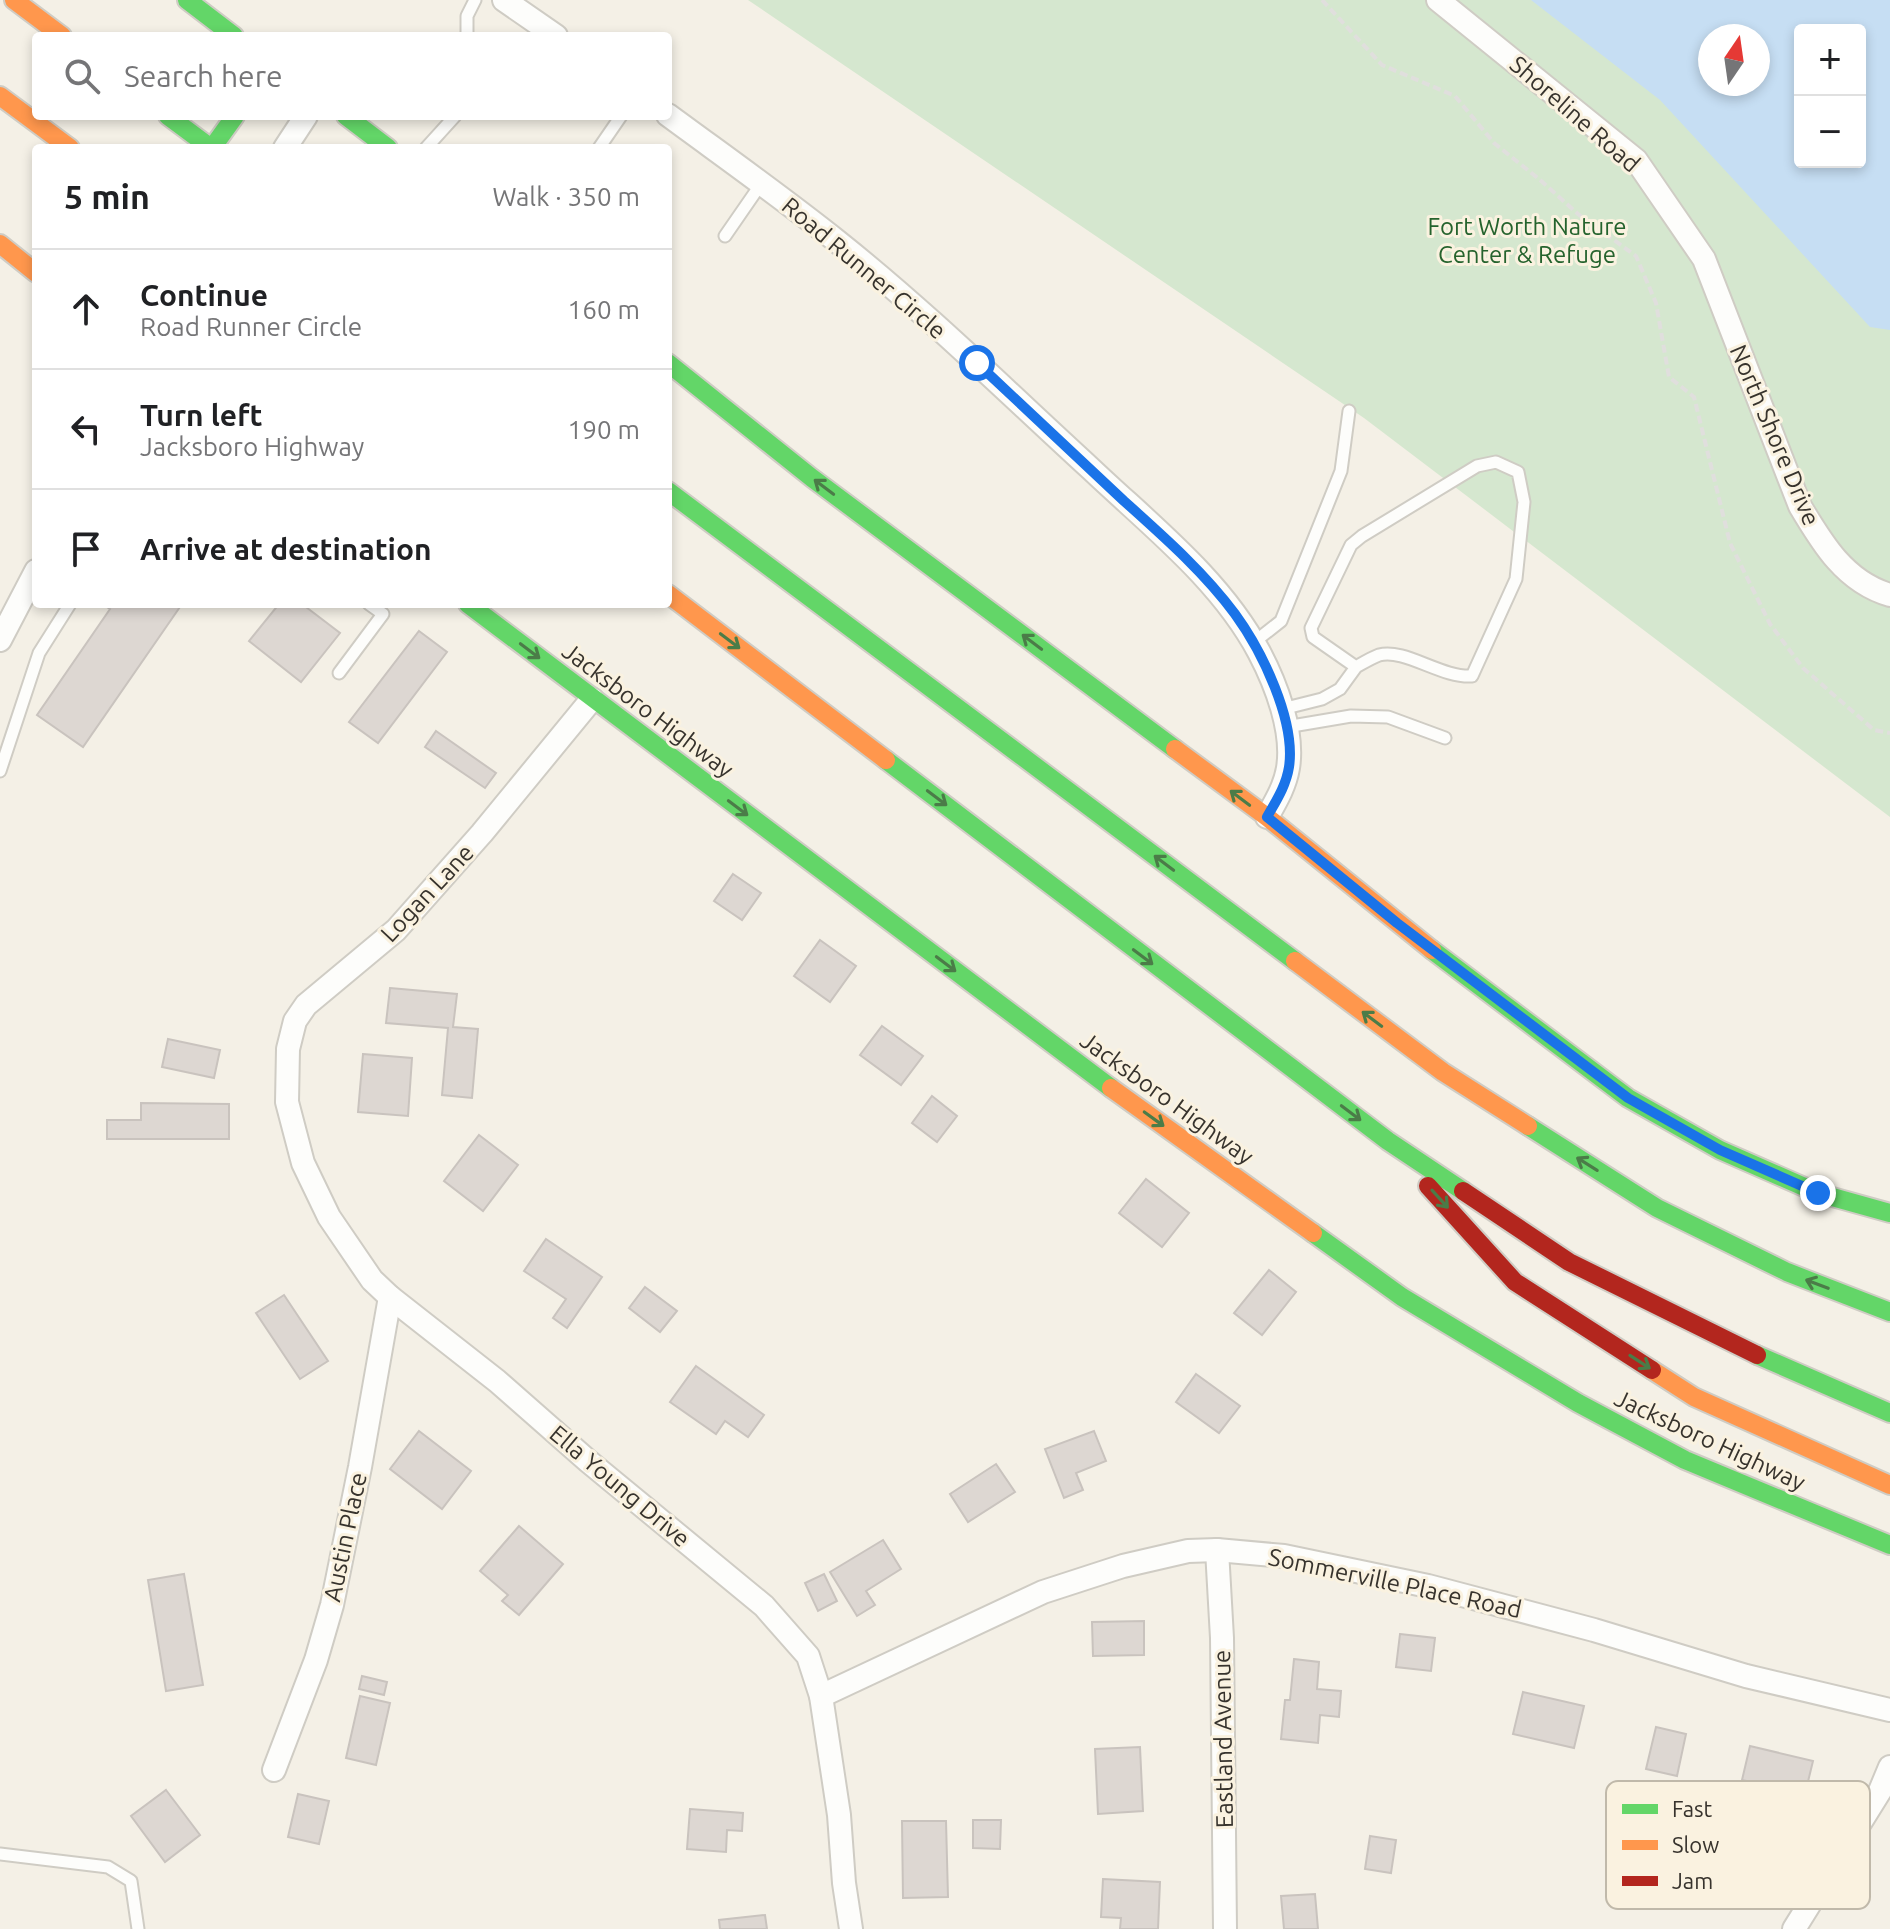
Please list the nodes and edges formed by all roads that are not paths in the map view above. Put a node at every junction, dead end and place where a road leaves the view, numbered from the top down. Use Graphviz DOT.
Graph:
graph roads {
  1 [pos="14,0"];
  2 [pos="187,0"];
  3 [pos="475,0"];
  4 [pos="504,0"];
  5 [pos="1438,0"];
  6 [pos="57,32"];
  7 [pos="227,32"];
  8 [pos="467,32"];
  9 [pos="550,32"];
  10 [pos="0,96"];
  11 [pos="672,118"];
  12 [pos="32,120"];
  13 [pos="32,120"];
  14 [pos="174,120"];
  15 [pos="232,120"];
  16 [pos="303,120"];
  17 [pos="351,120"];
  18 [pos="451,120"];
  19 [pos="618,120"];
  20 [pos="65,144"];
  21 [pos="206,144"];
  22 [pos="215,144"];
  23 [pos="288,144"];
  24 [pos="383,144"];
  25 [pos="430,144"];
  26 [pos="602,144"];
  27 [pos="761,184"];
  28 [pos="725,236"];
  29 [pos="0,244"];
  30 [pos="1695,245"];
  31 [pos="32,270"];
  32 [pos="672,366"];
  33 [pos="1349,411"];
  34 [pos="672,494"];
  35 [pos="32,579"];
  36 [pos="1890,595"];
  37 [pos="672,597"];
  38 [pos="67,608"];
  39 [pos="375,608"];
  40 [pos="473,608"];
  41 [pos="0,640"];
  42 [pos="1253,643"];
  43 [pos="1356,667"];
  44 [pos="339,673"];
  45 [pos="592,699"];
  46 [pos="1283,718"];
  47 [pos="1445,738"];
  48 [pos="0,771"];
  49 [pos="1267,817"];
  50 [pos="286,1091"];
  51 [pos="1388,1141"];
  52 [pos="1890,1213"];
  53 [pos="390,1297"];
  54 [pos="1890,1312"];
  55 [pos="1890,1413"];
  56 [pos="1890,1485"];
  57 [pos="1890,1545"];
  58 [pos="1217,1550"];
  59 [pos="821,1696"];
  60 [pos="1890,1710"];
  61 [pos="1890,1767"];
  62 [pos="274,1770"];
  63 [pos="1870,1807"];
  64 [pos="0,1854"];
  65 [pos="1806,1909"];
  66 [pos="138,1929"];
  67 [pos="851,1929"];
  68 [pos="1225,1929"];
  69 [pos="1794,1929"];
  1 -- 6 [label="main road"];
  2 -- 7 [label="main road"];
  3 -- 8 [label="lane"];
  4 -- 9 [label="street"];
  5 -- 30 [label="street, Shoreline Road"];
  10 -- 12 [label="main road"];
  11 -- 27 [label="street, Road Runner Circle"];
  13 -- 20 [label="main road"];
  14 -- 21 [label="main road"];
  15 -- 22 [label="main road"];
  16 -- 23 [label="street"];
  17 -- 24 [label="main road"];
  18 -- 25 [label="lane"];
  19 -- 26 [label="lane"];
  27 -- 28 [label="lane"];
  27 -- 42 [label="street, Road Runner Circle"];
  29 -- 31 [label="main road"];
  30 -- 36 [label="street, North Shore Drive"];
  49 -- 32 [label="main road, one-way"];
  33 -- 42 [label="lane"];
  54 -- 34 [label="main road, one-way"];
  35 -- 41 [label="street"];
  37 -- 51 [label="main road, one-way"];
  38 -- 48 [label="lane"];
  39 -- 44 [label="lane"];
  40 -- 45 [label="main road, Jacksboro Highway, one-way"];
  42 -- 46 [label="street, Road Runner Circle"];
  43 -- 43 [label="lane"];
  43 -- 46 [label="lane"];
  45 -- 50 [label="street, Logan Lane"];
  45 -- 57 [label="main road, Jacksboro Highway, one-way"];
  46 -- 47 [label="lane"];
  46 -- 49 [label="street, Road Runner Circle"];
  49 -- 52 [label="main road"];
  50 -- 53 [label="street, Ella Young Drive"];
  51 -- 55 [label="main road"];
  51 -- 56 [label="main road, one-way"];
  53 -- 59 [label="street, Ella Young Drive"];
  53 -- 62 [label="street, Austin Place"];
  58 -- 59 [label="street, Sommerville Place Road"];
  58 -- 60 [label="street, Sommerville Place Road"];
  58 -- 68 [label="street, Eastland Avenue"];
  59 -- 67 [label="street, Ella Young Drive"];
  61 -- 63 [label="street"];
  64 -- 66 [label="lane"];
  65 -- 69 [label="street"];
}
